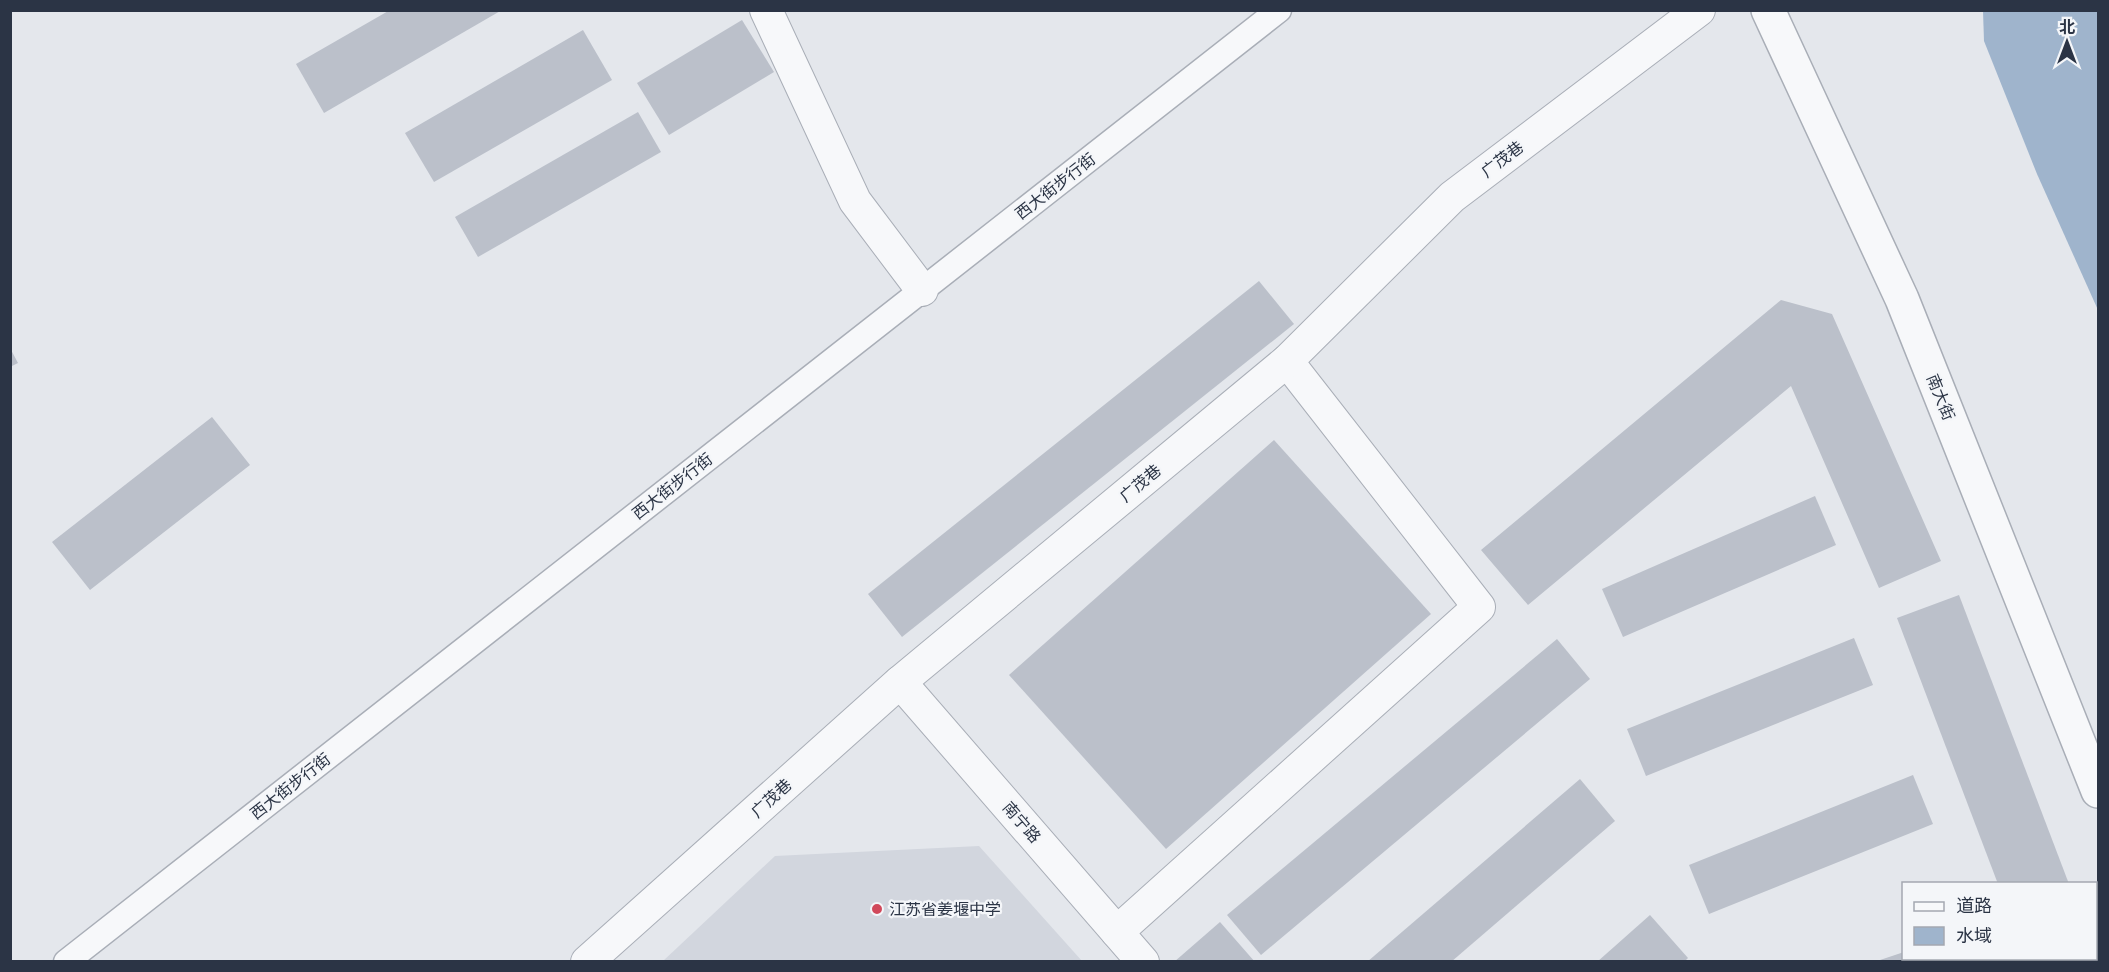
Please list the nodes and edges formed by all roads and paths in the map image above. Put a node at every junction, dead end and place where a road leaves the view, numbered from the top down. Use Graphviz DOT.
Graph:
graph roads {
  1 [pos="766,10"];
  2 [pos="1279,10"];
  3 [pos="1699,10"];
  4 [pos="1768,10"];
  5 [pos="922,290"];
  6 [pos="1287,361"];
  7 [pos="900,682"];
  8 [pos="2098,790"];
  9 [pos="1118,932"];
  10 [pos="66,962"];
  11 [pos="587,962"];
  12 [pos="1143,962"];
  1 -- 5 [label="street"];
  2 -- 5 [label="street, 西大街步行街"];
  3 -- 6 [label="street, 广茂巷"];
  4 -- 8 [label="street, 南大街"];
  5 -- 10 [label="street, 西大街步行街"];
  6 -- 7 [label="street, 广茂巷"];
  6 -- 9 [label="street"];
  7 -- 9 [label="street, 南宁路"];
  7 -- 11 [label="street, 广茂巷"];
  9 -- 12 [label="street, 南宁路"];
}
